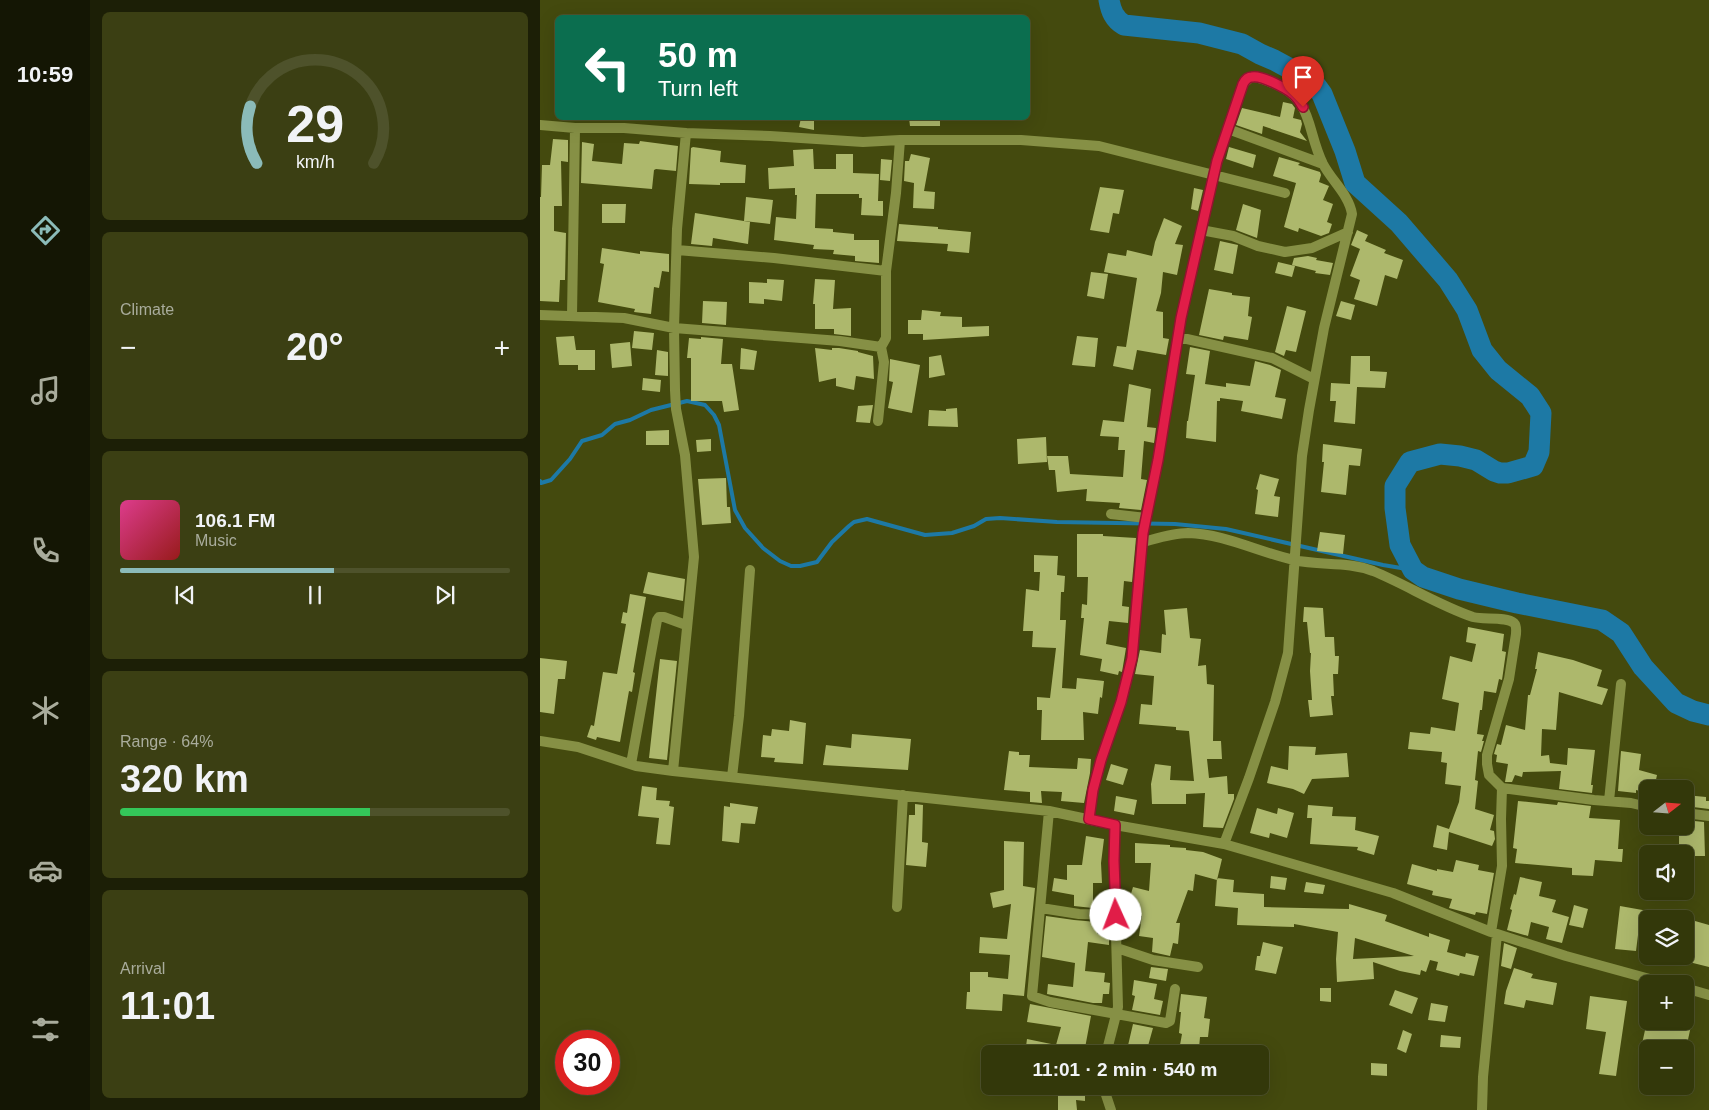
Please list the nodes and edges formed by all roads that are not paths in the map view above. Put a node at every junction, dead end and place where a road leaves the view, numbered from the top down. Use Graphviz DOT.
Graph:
graph roads {
  1 [pos="540,125"];
  2 [pos="575,128"];
  3 [pos="1228,130"];
  4 [pos="686,133"];
  5 [pos="900,140"];
  6 [pos="1323,164"];
  7 [pos="1215,174"];
  8 [pos="1285,193"];
  9 [pos="1201,230"];
  10 [pos="1348,232"];
  11 [pos="677,250"];
  12 [pos="886,271"];
  13 [pos="540,315"];
  14 [pos="572,316"];
  15 [pos="674,328"];
  16 [pos="1178,337"];
  17 [pos="881,347"];
  18 [pos="1314,379"];
  19 [pos="878,421"];
  20 [pos="1111,514"];
  21 [pos="1146,520"];
  22 [pos="1143,537"];
  23 [pos="1296,555"];
  24 [pos="750,570"];
  25 [pos="686,625"];
  26 [pos="1621,684"];
  27 [pos="540,741"];
  28 [pos="631,764"];
  29 [pos="673,772"];
  30 [pos="732,777"];
  31 [pos="1502,788"];
  32 [pos="903,795"];
  33 [pos="1609,802"];
  34 [pos="1639,805"];
  35 [pos="1050,811"];
  36 [pos="1694,814"];
  37 [pos="1709,816"];
  38 [pos="1089,819"];
  39 [pos="1115,825"];
  40 [pos="1224,844"];
  41 [pos="897,907"];
  42 [pos="1041,908"];
  43 [pos="1116,915"];
  44 [pos="1494,933"];
  45 [pos="1117,948"];
  46 [pos="1198,967"];
  47 [pos="1639,976"];
  48 [pos="1175,989"];
  49 [pos="1694,990"];
  50 [pos="1709,994"];
  51 [pos="1117,1013"];
  52 [pos="1108,1045"];
  53 [pos="1106,1095"];
  54 [pos="1110,1110"];
  55 [pos="1482,1110"];
  1 -- 2 [label="street"];
  2 -- 4 [label="street"];
  2 -- 14 [label="street"];
  3 -- 6 [label="street"];
  3 -- 6 [label="street"];
  3 -- 7 [label="street"];
  4 -- 5 [label="street"];
  4 -- 11 [label="street"];
  5 -- 7 [label="street"];
  5 -- 12 [label="street"];
  6 -- 10 [label="street"];
  7 -- 8 [label="street"];
  7 -- 9 [label="street"];
  9 -- 10 [label="street"];
  9 -- 16 [label="street"];
  10 -- 18 [label="street"];
  11 -- 12 [label="street"];
  11 -- 15 [label="street"];
  12 -- 17 [label="street"];
  13 -- 14 [label="street"];
  14 -- 15 [label="street"];
  15 -- 17 [label="street"];
  15 -- 25 [label="street"];
  16 -- 18 [label="street"];
  16 -- 21 [label="street"];
  17 -- 19 [label="street"];
  18 -- 23 [label="street"];
  20 -- 21 [label="street"];
  21 -- 22 [label="street"];
  22 -- 23 [label="street"];
  22 -- 38 [label="street"];
  23 -- 31 [label="street"];
  23 -- 40 [label="street"];
  24 -- 30 [label="street"];
  25 -- 28 [label="street"];
  25 -- 29 [label="street"];
  26 -- 33 [label="street"];
  27 -- 28 [label="street"];
  28 -- 29 [label="street"];
  29 -- 30 [label="street"];
  30 -- 32 [label="street"];
  31 -- 33 [label="street"];
  31 -- 44 [label="street"];
  32 -- 35 [label="street"];
  32 -- 41 [label="street"];
  33 -- 34 [label="street"];
  35 -- 38 [label="street"];
  35 -- 42 [label="street"];
  36 -- 37 [label="street"];
  38 -- 39 [label="street"];
  39 -- 40 [label="street"];
  39 -- 43 [label="street"];
  40 -- 44 [label="street"];
  42 -- 43 [label="street"];
  42 -- 51 [label="street"];
  43 -- 45 [label="street"];
  44 -- 47 [label="street"];
  44 -- 55 [label="street"];
  45 -- 46 [label="street"];
  45 -- 51 [label="street"];
  48 -- 51 [label="street"];
  49 -- 50 [label="street"];
  51 -- 52 [label="street"];
  53 -- 54 [label="street"];
}
